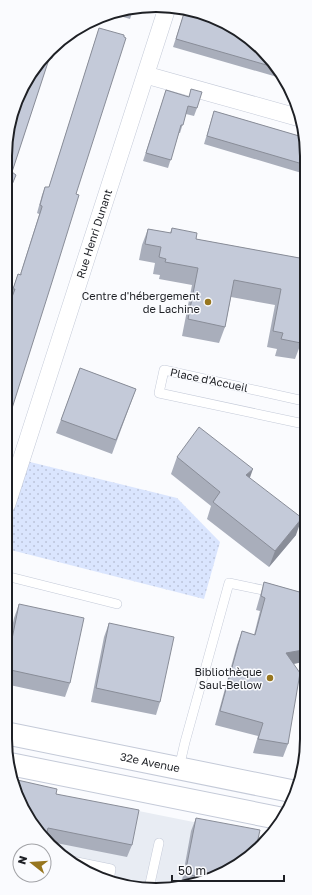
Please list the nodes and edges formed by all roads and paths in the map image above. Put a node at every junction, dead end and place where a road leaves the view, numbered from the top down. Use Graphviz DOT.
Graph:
graph roads {
  1 [pos="166,12"];
  2 [pos="146,75"];
  3 [pos="294,116"];
  4 [pos="300,400"];
  5 [pos="300,423"];
  6 [pos="12,489"];
  7 [pos="12,578"];
  8 [pos="281,594"];
  9 [pos="117,604"];
  10 [pos="12,734"];
  11 [pos="15,765"];
  12 [pos="179,768"];
  13 [pos="290,791"];
  14 [pos="277,818"];
  15 [pos="159,843"];
  16 [pos="83,864"];
  17 [pos="110,875"];
  18 [pos="150,883"];
  1 -- 2 [label="street, Rue Henri Dunant"];
  2 -- 3 [label="street"];
  2 -- 6 [label="street, Rue Henri Dunant"];
  4 -- 5 [label="lane, Place d'Accueil"];
  7 -- 9 [label="lane"];
  8 -- 12 [label="lane"];
  10 -- 12 [label="main road, 32e Avenue"];
  11 -- 14 [label="main road"];
  12 -- 13 [label="main road, 32e Avenue"];
  15 -- 18 [label="lane"];
  16 -- 17 [label="lane"];
}
